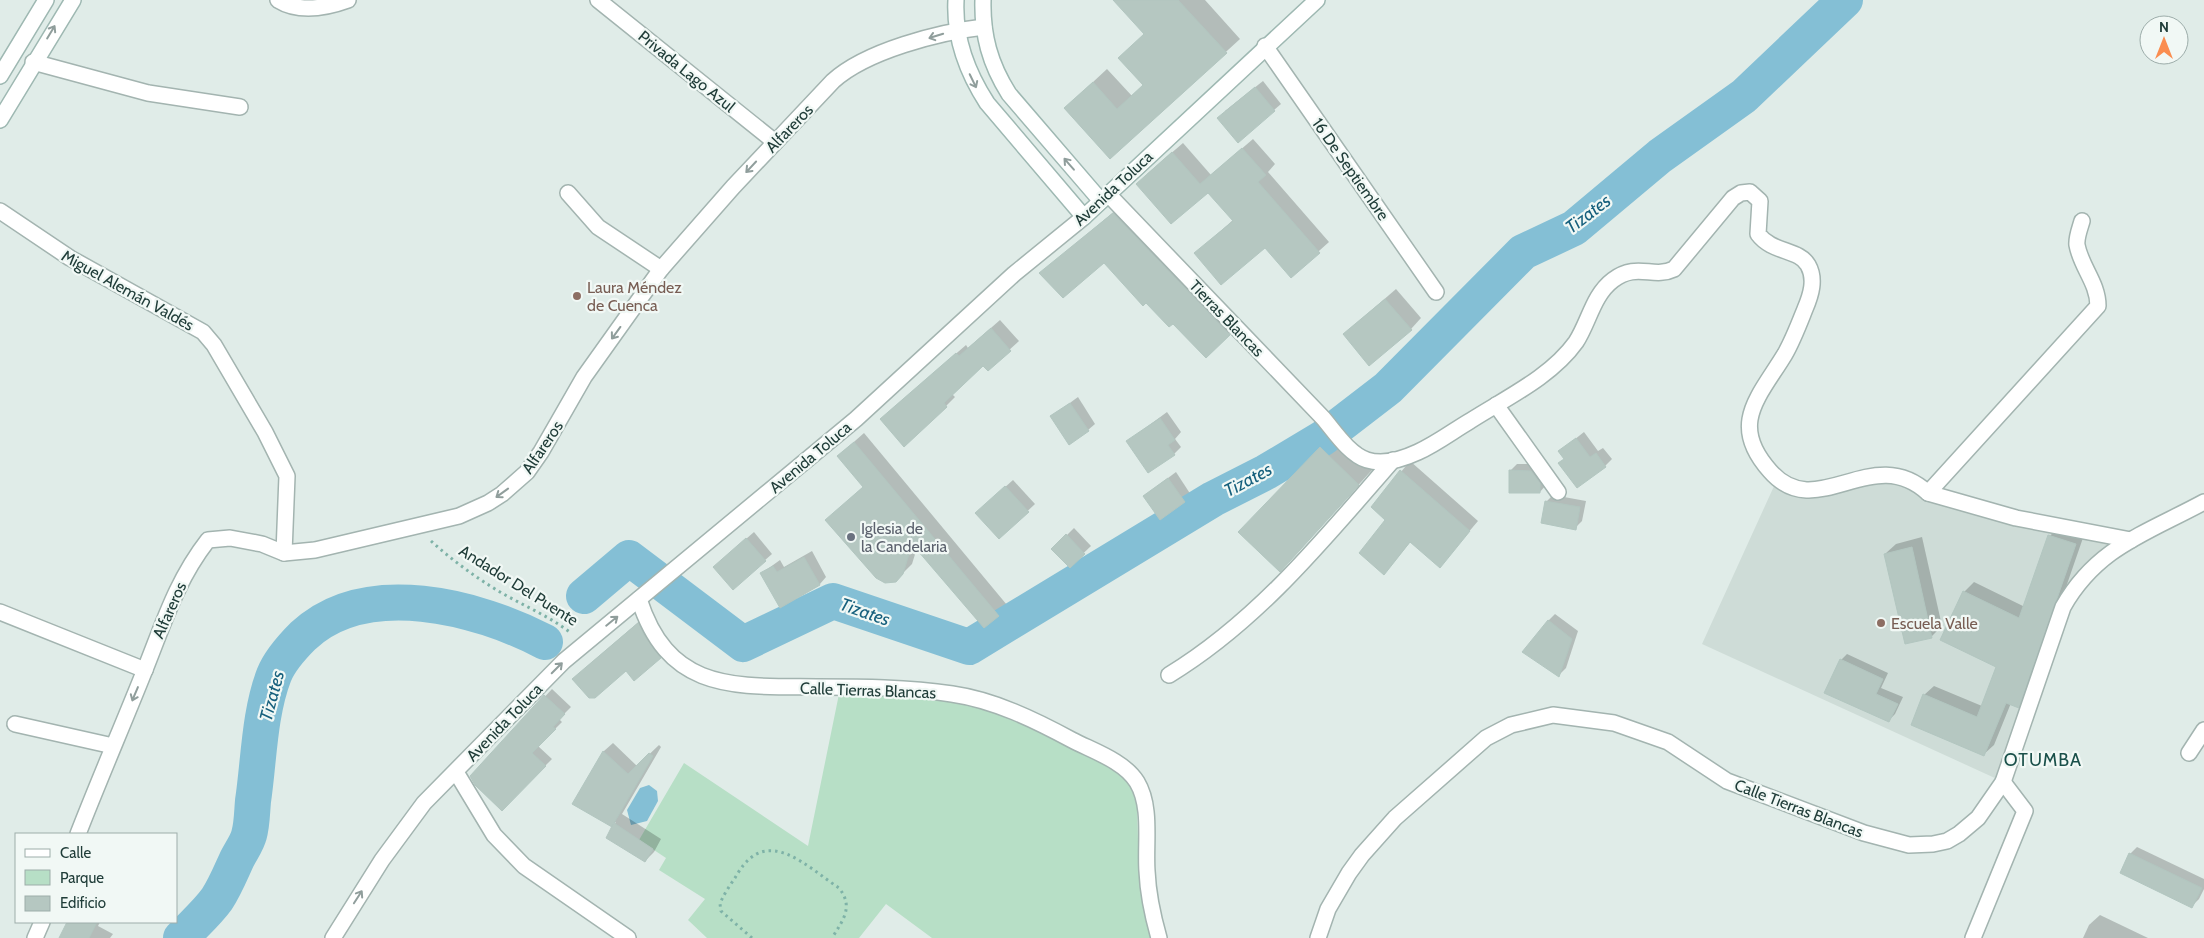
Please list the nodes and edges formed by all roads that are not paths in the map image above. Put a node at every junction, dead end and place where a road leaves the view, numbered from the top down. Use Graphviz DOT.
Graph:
graph roads {
  1 [pos="46,0"];
  2 [pos="73,0"];
  3 [pos="278,0"];
  4 [pos="348,0"];
  5 [pos="598,0"];
  6 [pos="956,0"];
  7 [pos="983,0"];
  8 [pos="1316,0"];
  9 [pos="984,27"];
  10 [pos="957,30"];
  11 [pos="1265,46"];
  12 [pos="33,62"];
  13 [pos="0,76"];
  14 [pos="240,107"];
  15 [pos="1,117"];
  16 [pos="775,142"];
  17 [pos="568,193"];
  18 [pos="1105,197"];
  19 [pos="0,211"];
  20 [pos="1084,217"];
  21 [pos="2082,221"];
  22 [pos="661,269"];
  23 [pos="1436,292"];
  24 [pos="1496,405"];
  25 [pos="1394,460"];
  26 [pos="1558,492"];
  27 [pos="1928,493"];
  28 [pos="2204,502"];
  29 [pos="2131,540"];
  30 [pos="284,553"];
  31 [pos="639,599"];
  32 [pos="0,612"];
  33 [pos="144,670"];
  34 [pos="1168,675"];
  35 [pos="15,724"];
  36 [pos="2204,730"];
  37 [pos="113,746"];
  38 [pos="2189,753"];
  39 [pos="456,772"];
  40 [pos="2003,782"];
  41 [pos="78,833"];
  42 [pos="42,923"];
  43 [pos="35,938"];
  44 [pos="332,938"];
  45 [pos="628,938"];
  46 [pos="1160,938"];
  47 [pos="1318,938"];
  48 [pos="1973,938"];
  1 -- 13 [label="street"];
  12 -- 2 [label="street, one-way"];
  3 -- 4 [label="street"];
  5 -- 16 [label="street, Privada Lago Azul"];
  6 -- 10 [label="street"];
  7 -- 9 [label="street, Tierras Blancas"];
  8 -- 11 [label="street, Avenida Toluca"];
  9 -- 10 [label="street, Alfareros"];
  18 -- 9 [label="street, Tierras Blancas, one-way"];
  10 -- 16 [label="street, Alfareros, one-way"];
  10 -- 20 [label="street, one-way"];
  11 -- 18 [label="street, Avenida Toluca"];
  11 -- 23 [label="street, 16 De Septiembre"];
  12 -- 14 [label="street"];
  12 -- 15 [label="street"];
  16 -- 22 [label="street, Alfareros, one-way"];
  17 -- 22 [label="street"];
  18 -- 20 [label="street, Avenida Toluca"];
  18 -- 25 [label="street, Tierras Blancas"];
  19 -- 30 [label="street, Miguel Alemán Valdés"];
  20 -- 31 [label="street, Avenida Toluca"];
  21 -- 27 [label="street"];
  22 -- 30 [label="street, Alfareros, one-way"];
  24 -- 25 [label="street"];
  24 -- 26 [label="street"];
  24 -- 27 [label="street"];
  25 -- 34 [label="street"];
  27 -- 29 [label="street"];
  28 -- 29 [label="street, Calle Tierras Blancas"];
  29 -- 40 [label="street, Calle Tierras Blancas"];
  30 -- 33 [label="street, Alfareros"];
  39 -- 31 [label="street, Avenida Toluca, one-way"];
  31 -- 46 [label="street, Calle Tierras Blancas"];
  32 -- 33 [label="street"];
  33 -- 37 [label="street, Alfareros, one-way"];
  35 -- 37 [label="street"];
  36 -- 38 [label="street"];
  37 -- 41 [label="street, Alfareros"];
  44 -- 39 [label="street, Avenida Toluca, one-way"];
  39 -- 45 [label="street"];
  40 -- 47 [label="street, Calle Tierras Blancas"];
  40 -- 48 [label="street"];
  42 -- 43 [label="street"];
}
